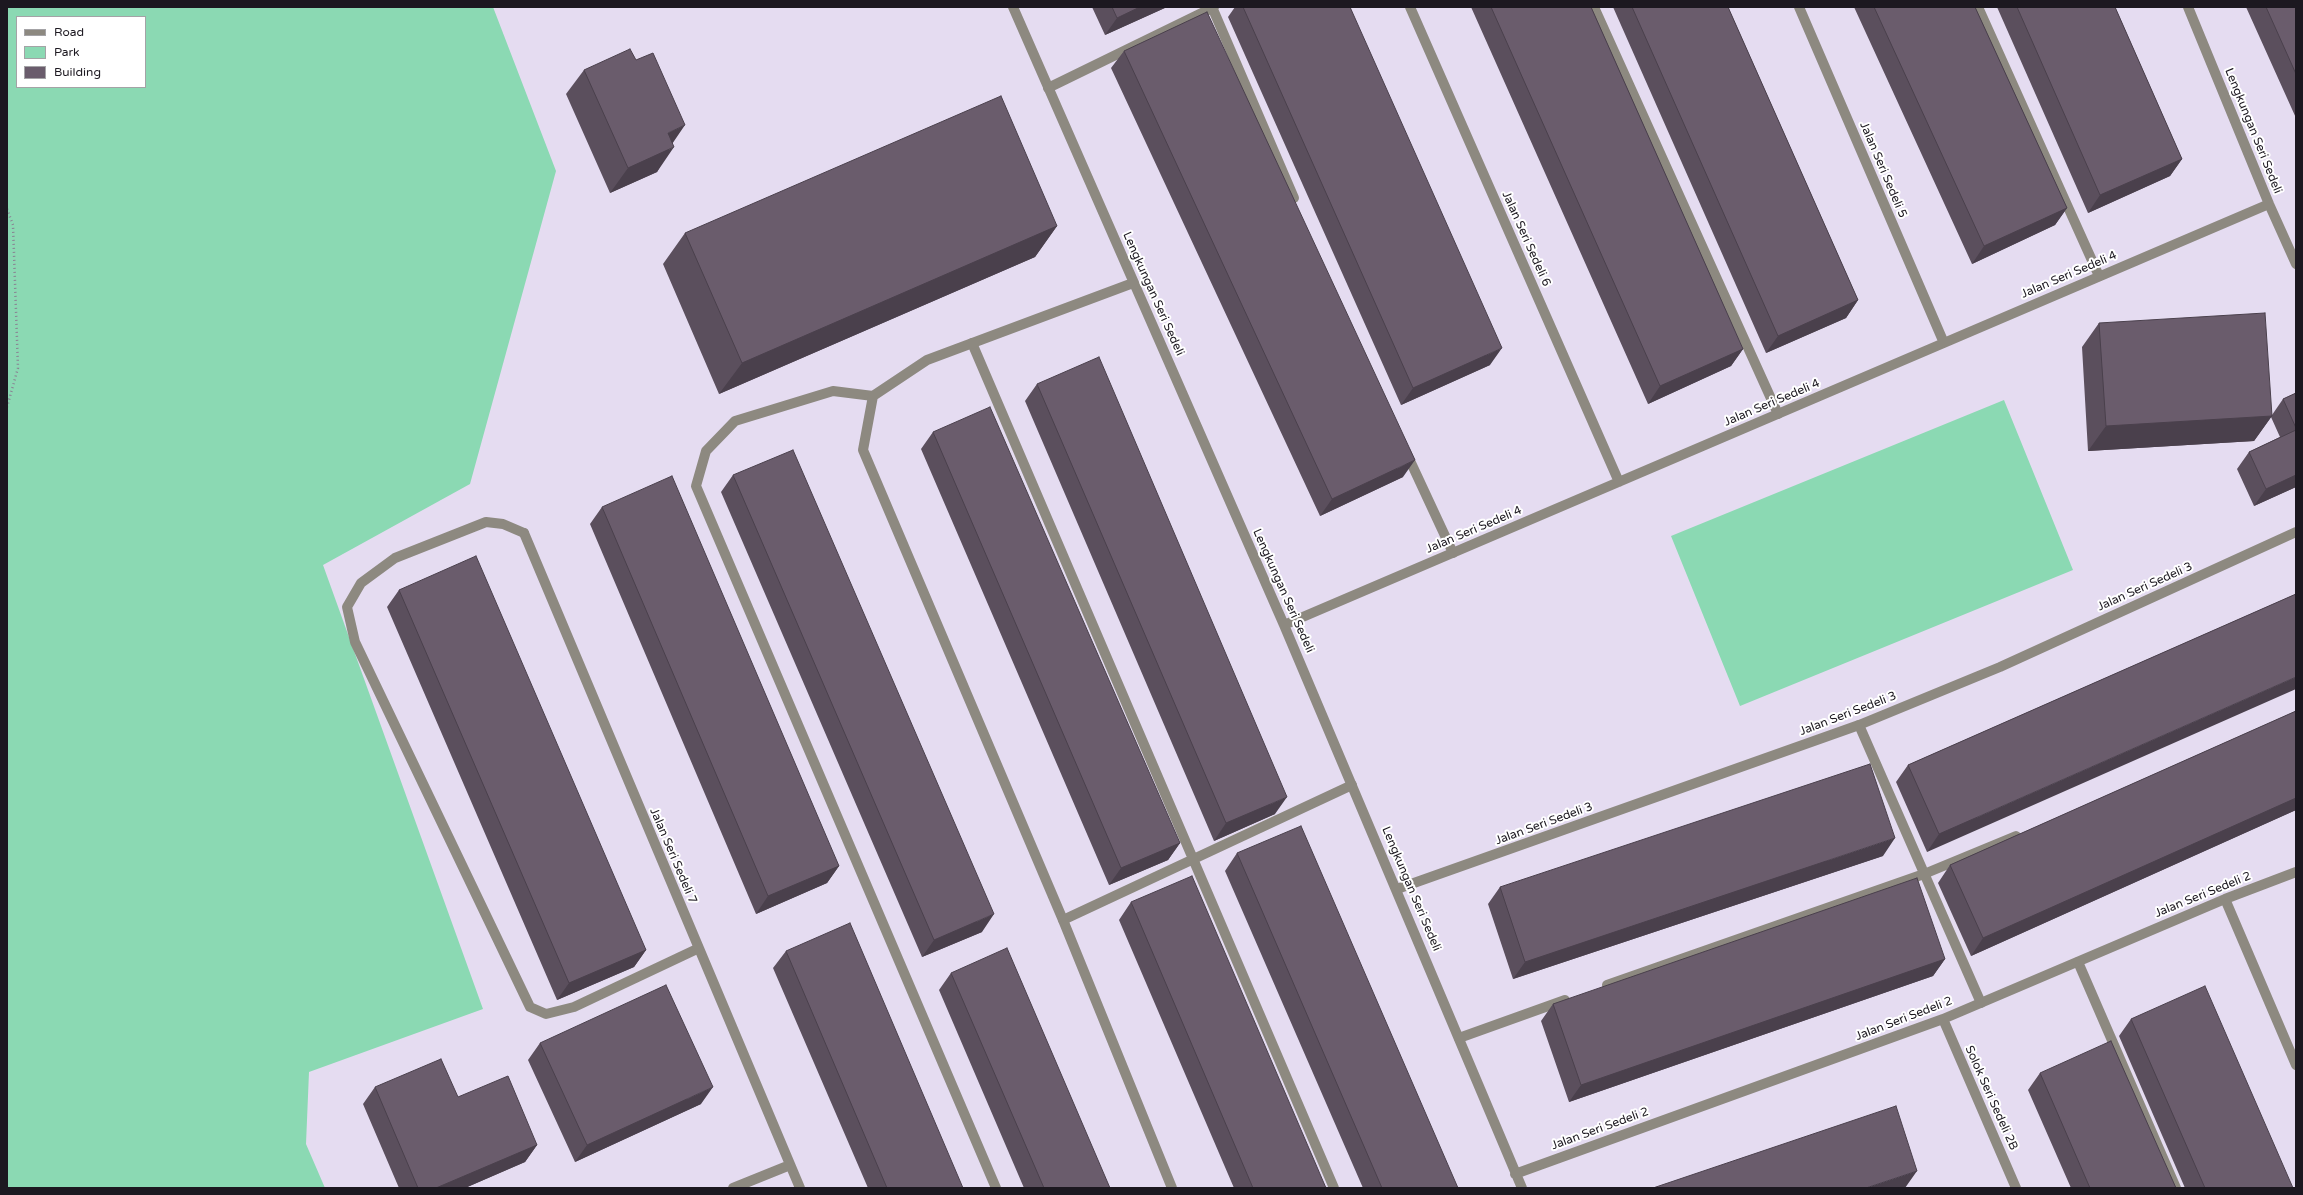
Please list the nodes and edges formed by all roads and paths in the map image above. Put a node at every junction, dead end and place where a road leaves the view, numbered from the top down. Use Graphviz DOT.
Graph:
graph roads {
  1 [pos="1013,7"];
  2 [pos="1213,7"];
  3 [pos="1410,7"];
  4 [pos="1594,7"];
  5 [pos="1799,7"];
  6 [pos="1978,7"];
  7 [pos="2188,7"];
  8 [pos="1048,88"];
  9 [pos="2269,204"];
  10 [pos="1297,206"];
  11 [pos="7,210"];
  12 [pos="2296,264"];
  13 [pos="2099,276"];
  14 [pos="1133,283"];
  15 [pos="972,343"];
  16 [pos="1944,343"];
  17 [pos="873,396"];
  18 [pos="7,407"];
  19 [pos="1778,414"];
  20 [pos="1403,445"];
  21 [pos="1619,482"];
  22 [pos="2296,532"];
  23 [pos="1453,553"];
  24 [pos="1284,625"];
  25 [pos="1859,725"];
  26 [pos="1352,785"];
  27 [pos="2028,832"];
  28 [pos="1194,860"];
  29 [pos="2296,872"];
  30 [pos="1924,874"];
  31 [pos="1397,889"];
  32 [pos="2226,899"];
  33 [pos="1063,920"];
  34 [pos="698,949"];
  35 [pos="2078,962"];
  36 [pos="1600,988"];
  37 [pos="1578,996"];
  38 [pos="1981,1003"];
  39 [pos="1943,1019"];
  40 [pos="1459,1038"];
  41 [pos="2296,1065"];
  42 [pos="790,1166"];
  43 [pos="1515,1174"];
  44 [pos="733,1188"];
  45 [pos="800,1188"];
  46 [pos="996,1188"];
  47 [pos="1172,1188"];
  48 [pos="1334,1188"];
  49 [pos="1522,1188"];
  50 [pos="2016,1188"];
  51 [pos="2176,1188"];
  1 -- 8 [label="street, Lengkungan Seri Sedeli"];
  2 -- 8 [label="street"];
  2 -- 10 [label="street"];
  3 -- 21 [label="street, Jalan Seri Sedeli 6"];
  4 -- 19 [label="street"];
  5 -- 16 [label="street, Jalan Seri Sedeli 5"];
  6 -- 13 [label="street"];
  7 -- 9 [label="street, Lengkungan Seri Sedeli"];
  8 -- 14 [label="street, Lengkungan Seri Sedeli"];
  9 -- 12 [label="street, Lengkungan Seri Sedeli"];
  9 -- 13 [label="street, Jalan Seri Sedeli 4"];
  11 -- 18 [label="path"];
  13 -- 16 [label="street, Jalan Seri Sedeli 4"];
  14 -- 15 [label="street"];
  14 -- 24 [label="street, Lengkungan Seri Sedeli"];
  15 -- 17 [label="street"];
  15 -- 28 [label="street"];
  16 -- 19 [label="street, Jalan Seri Sedeli 4"];
  17 -- 33 [label="street"];
  17 -- 46 [label="street"];
  19 -- 21 [label="street, Jalan Seri Sedeli 4"];
  20 -- 23 [label="street"];
  21 -- 23 [label="street, Jalan Seri Sedeli 4"];
  22 -- 25 [label="street, Jalan Seri Sedeli 3"];
  23 -- 24 [label="street, Jalan Seri Sedeli 4"];
  24 -- 26 [label="street, Lengkungan Seri Sedeli"];
  25 -- 30 [label="street"];
  25 -- 31 [label="street, Jalan Seri Sedeli 3"];
  26 -- 28 [label="street"];
  26 -- 31 [label="street, Lengkungan Seri Sedeli"];
  27 -- 30 [label="street"];
  28 -- 33 [label="street"];
  28 -- 48 [label="street"];
  29 -- 32 [label="street, Jalan Seri Sedeli 2"];
  30 -- 36 [label="street"];
  30 -- 38 [label="street"];
  31 -- 40 [label="street, Lengkungan Seri Sedeli"];
  32 -- 35 [label="street, Jalan Seri Sedeli 2"];
  32 -- 41 [label="street"];
  33 -- 47 [label="street"];
  34 -- 34 [label="street, Jalan Seri Sedeli 7"];
  34 -- 42 [label="street, Jalan Seri Sedeli 7"];
  35 -- 38 [label="street, Jalan Seri Sedeli 2"];
  35 -- 51 [label="street"];
  37 -- 40 [label="street"];
  38 -- 39 [label="street, Jalan Seri Sedeli 2"];
  39 -- 43 [label="street, Jalan Seri Sedeli 2"];
  39 -- 50 [label="street, Solok Seri Sedeli 2B"];
  40 -- 43 [label="street, Lengkungan Seri Sedeli"];
  42 -- 44 [label="street"];
  42 -- 45 [label="street, Jalan Seri Sedeli 7"];
  43 -- 49 [label="street, Lengkungan Seri Sedeli"];
}
